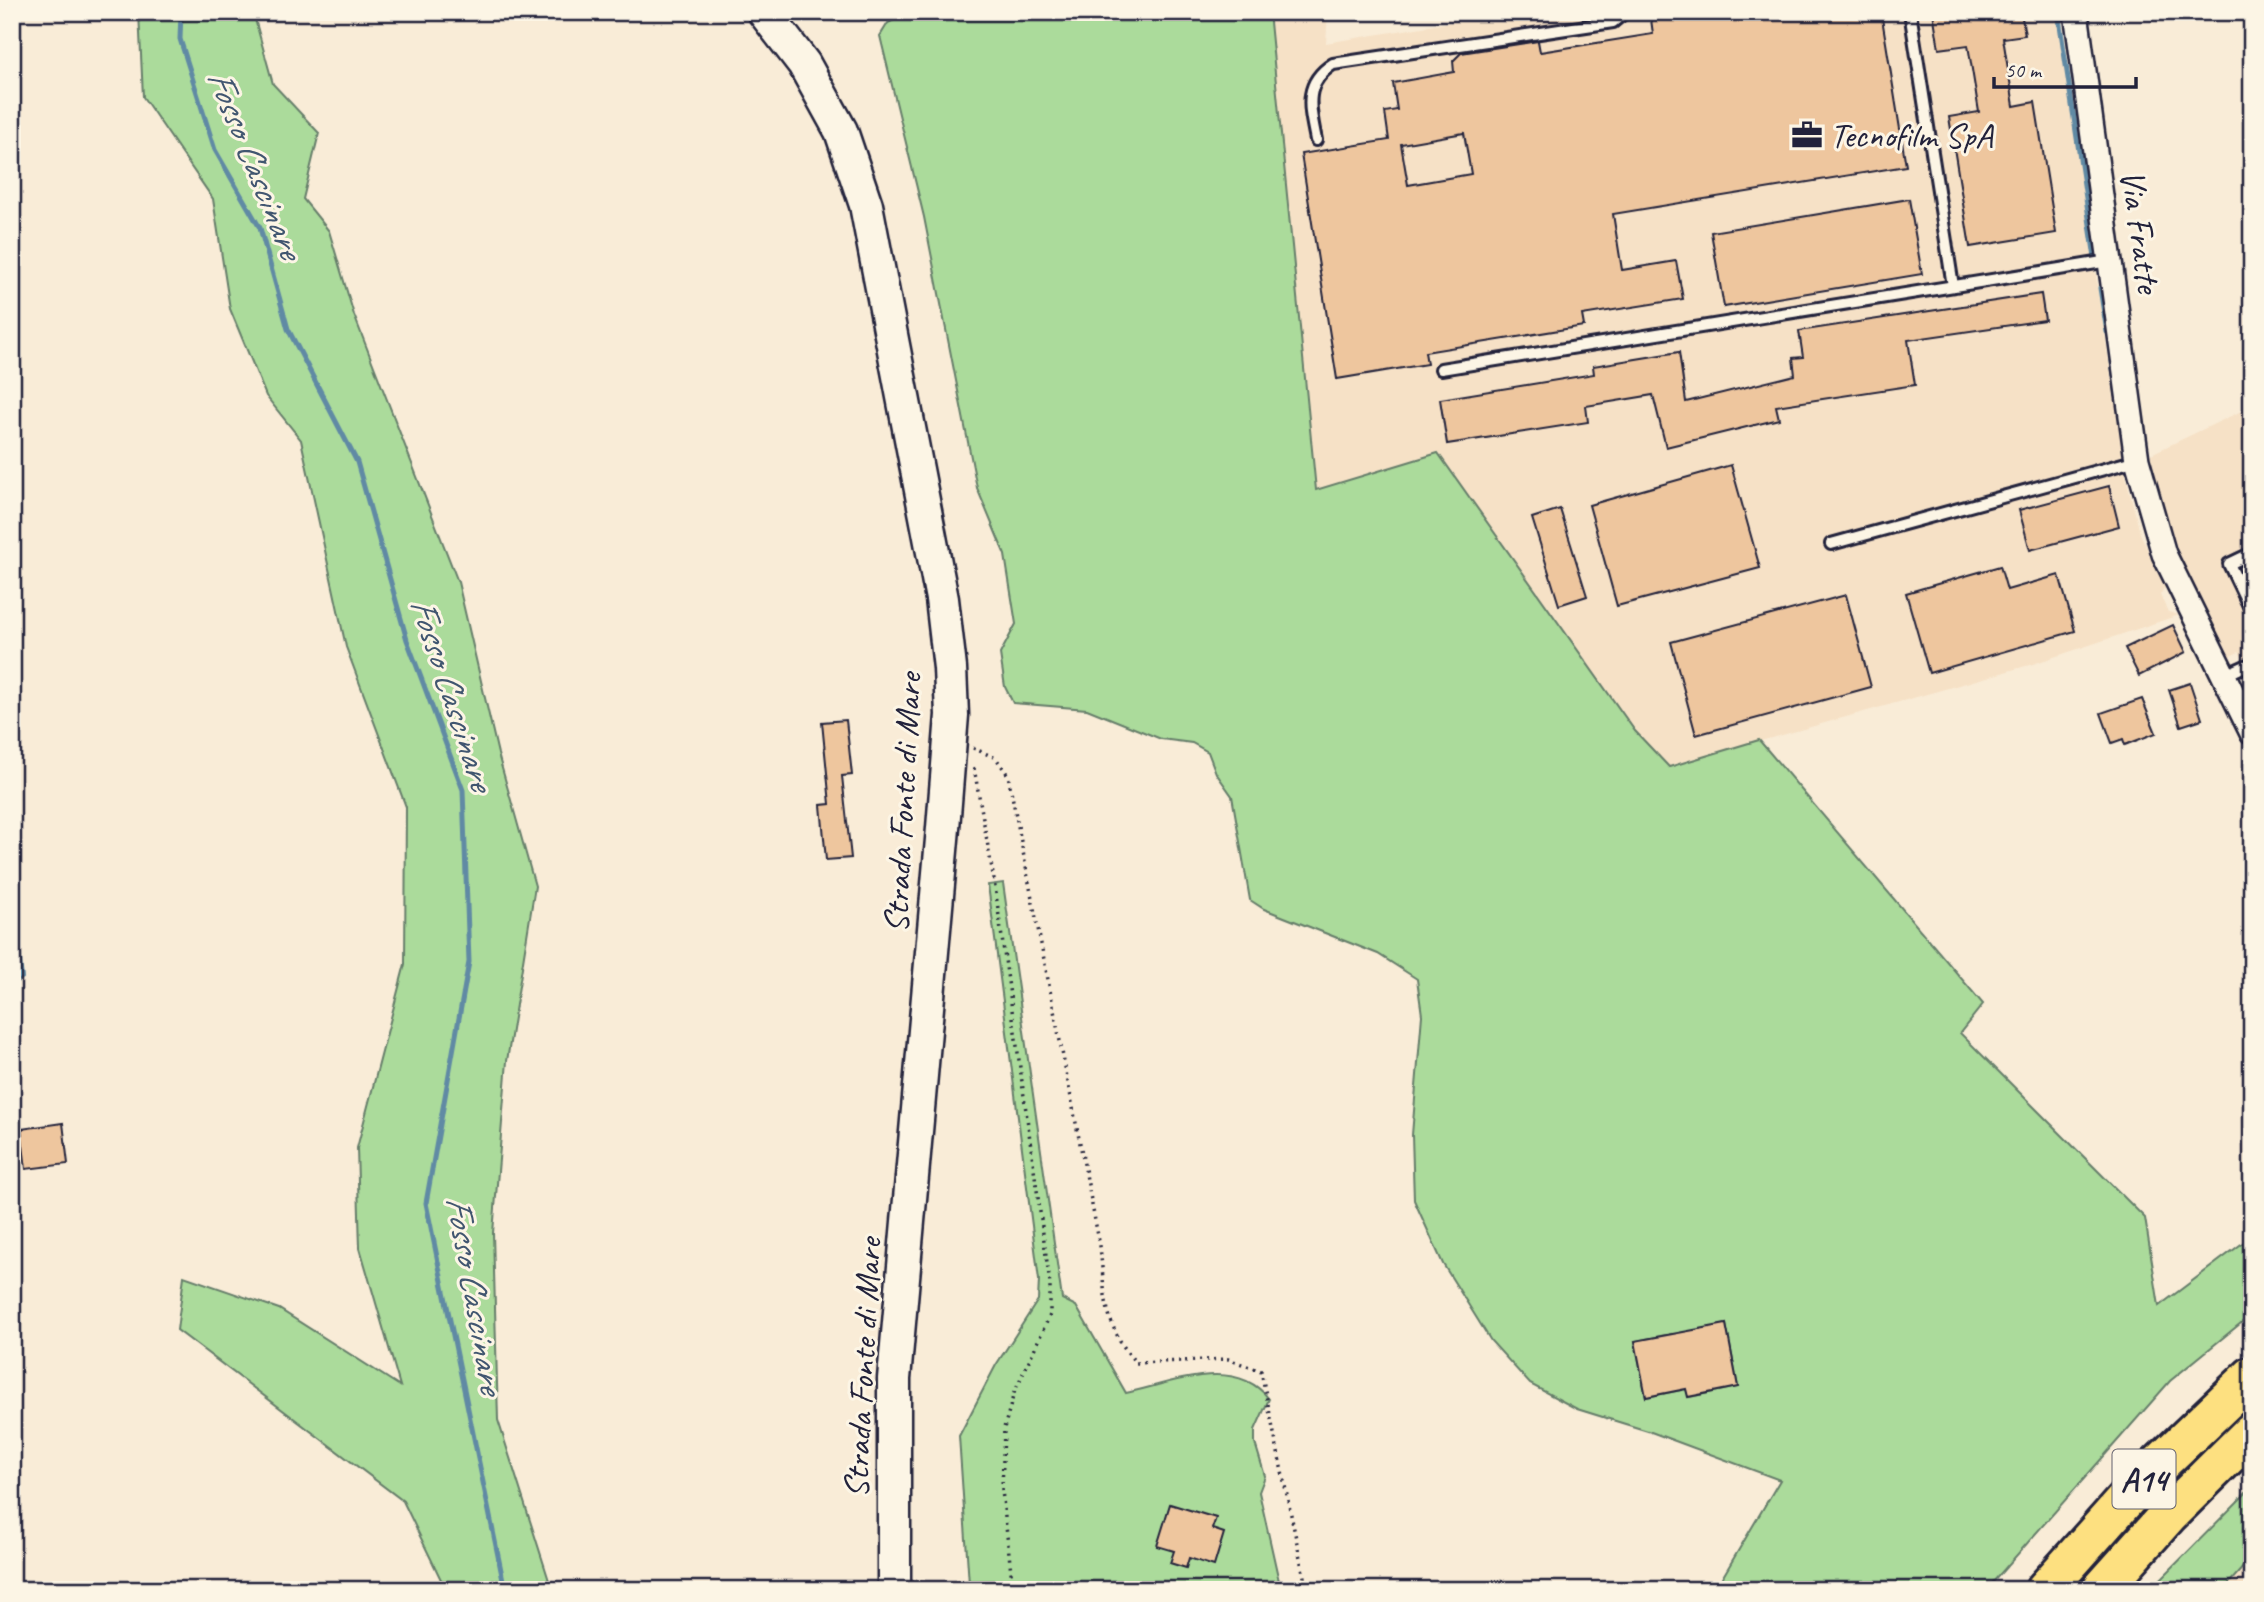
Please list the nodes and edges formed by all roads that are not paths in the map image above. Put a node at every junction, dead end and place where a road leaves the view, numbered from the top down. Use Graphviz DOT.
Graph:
graph roads {
  1 [pos="764,12"];
  2 [pos="1625,12"];
  3 [pos="1910,12"];
  4 [pos="2076,12"];
  5 [pos="1316,140"];
  6 [pos="2109,261"];
  7 [pos="1953,286"];
  8 [pos="1441,369"];
  9 [pos="2137,460"];
  10 [pos="1832,544"];
  11 [pos="2252,553"];
  12 [pos="2252,612"];
  13 [pos="2252,663"];
  14 [pos="2223,676"];
  15 [pos="2252,733"];
  16 [pos="2252,1376"];
  17 [pos="2252,1432"];
  18 [pos="894,1590"];
  19 [pos="2045,1590"];
  20 [pos="2101,1590"];
  1 -- 18 [label="street, Strada Fonte di Mare"];
  2 -- 5 [label="lane"];
  3 -- 7 [label="lane"];
  4 -- 6 [label="street, Via Fratte"];
  6 -- 7 [label="lane"];
  6 -- 9 [label="street, Via Fratte"];
  7 -- 8 [label="lane"];
  9 -- 10 [label="lane"];
  9 -- 14 [label="street, Via Fratte"];
  11 -- 12 [label="lane"];
  13 -- 14 [label="lane"];
  14 -- 15 [label="street, Via Fratte"];
  16 -- 19 [label="highway, A14"];
  17 -- 20 [label="highway, A14"];
}
